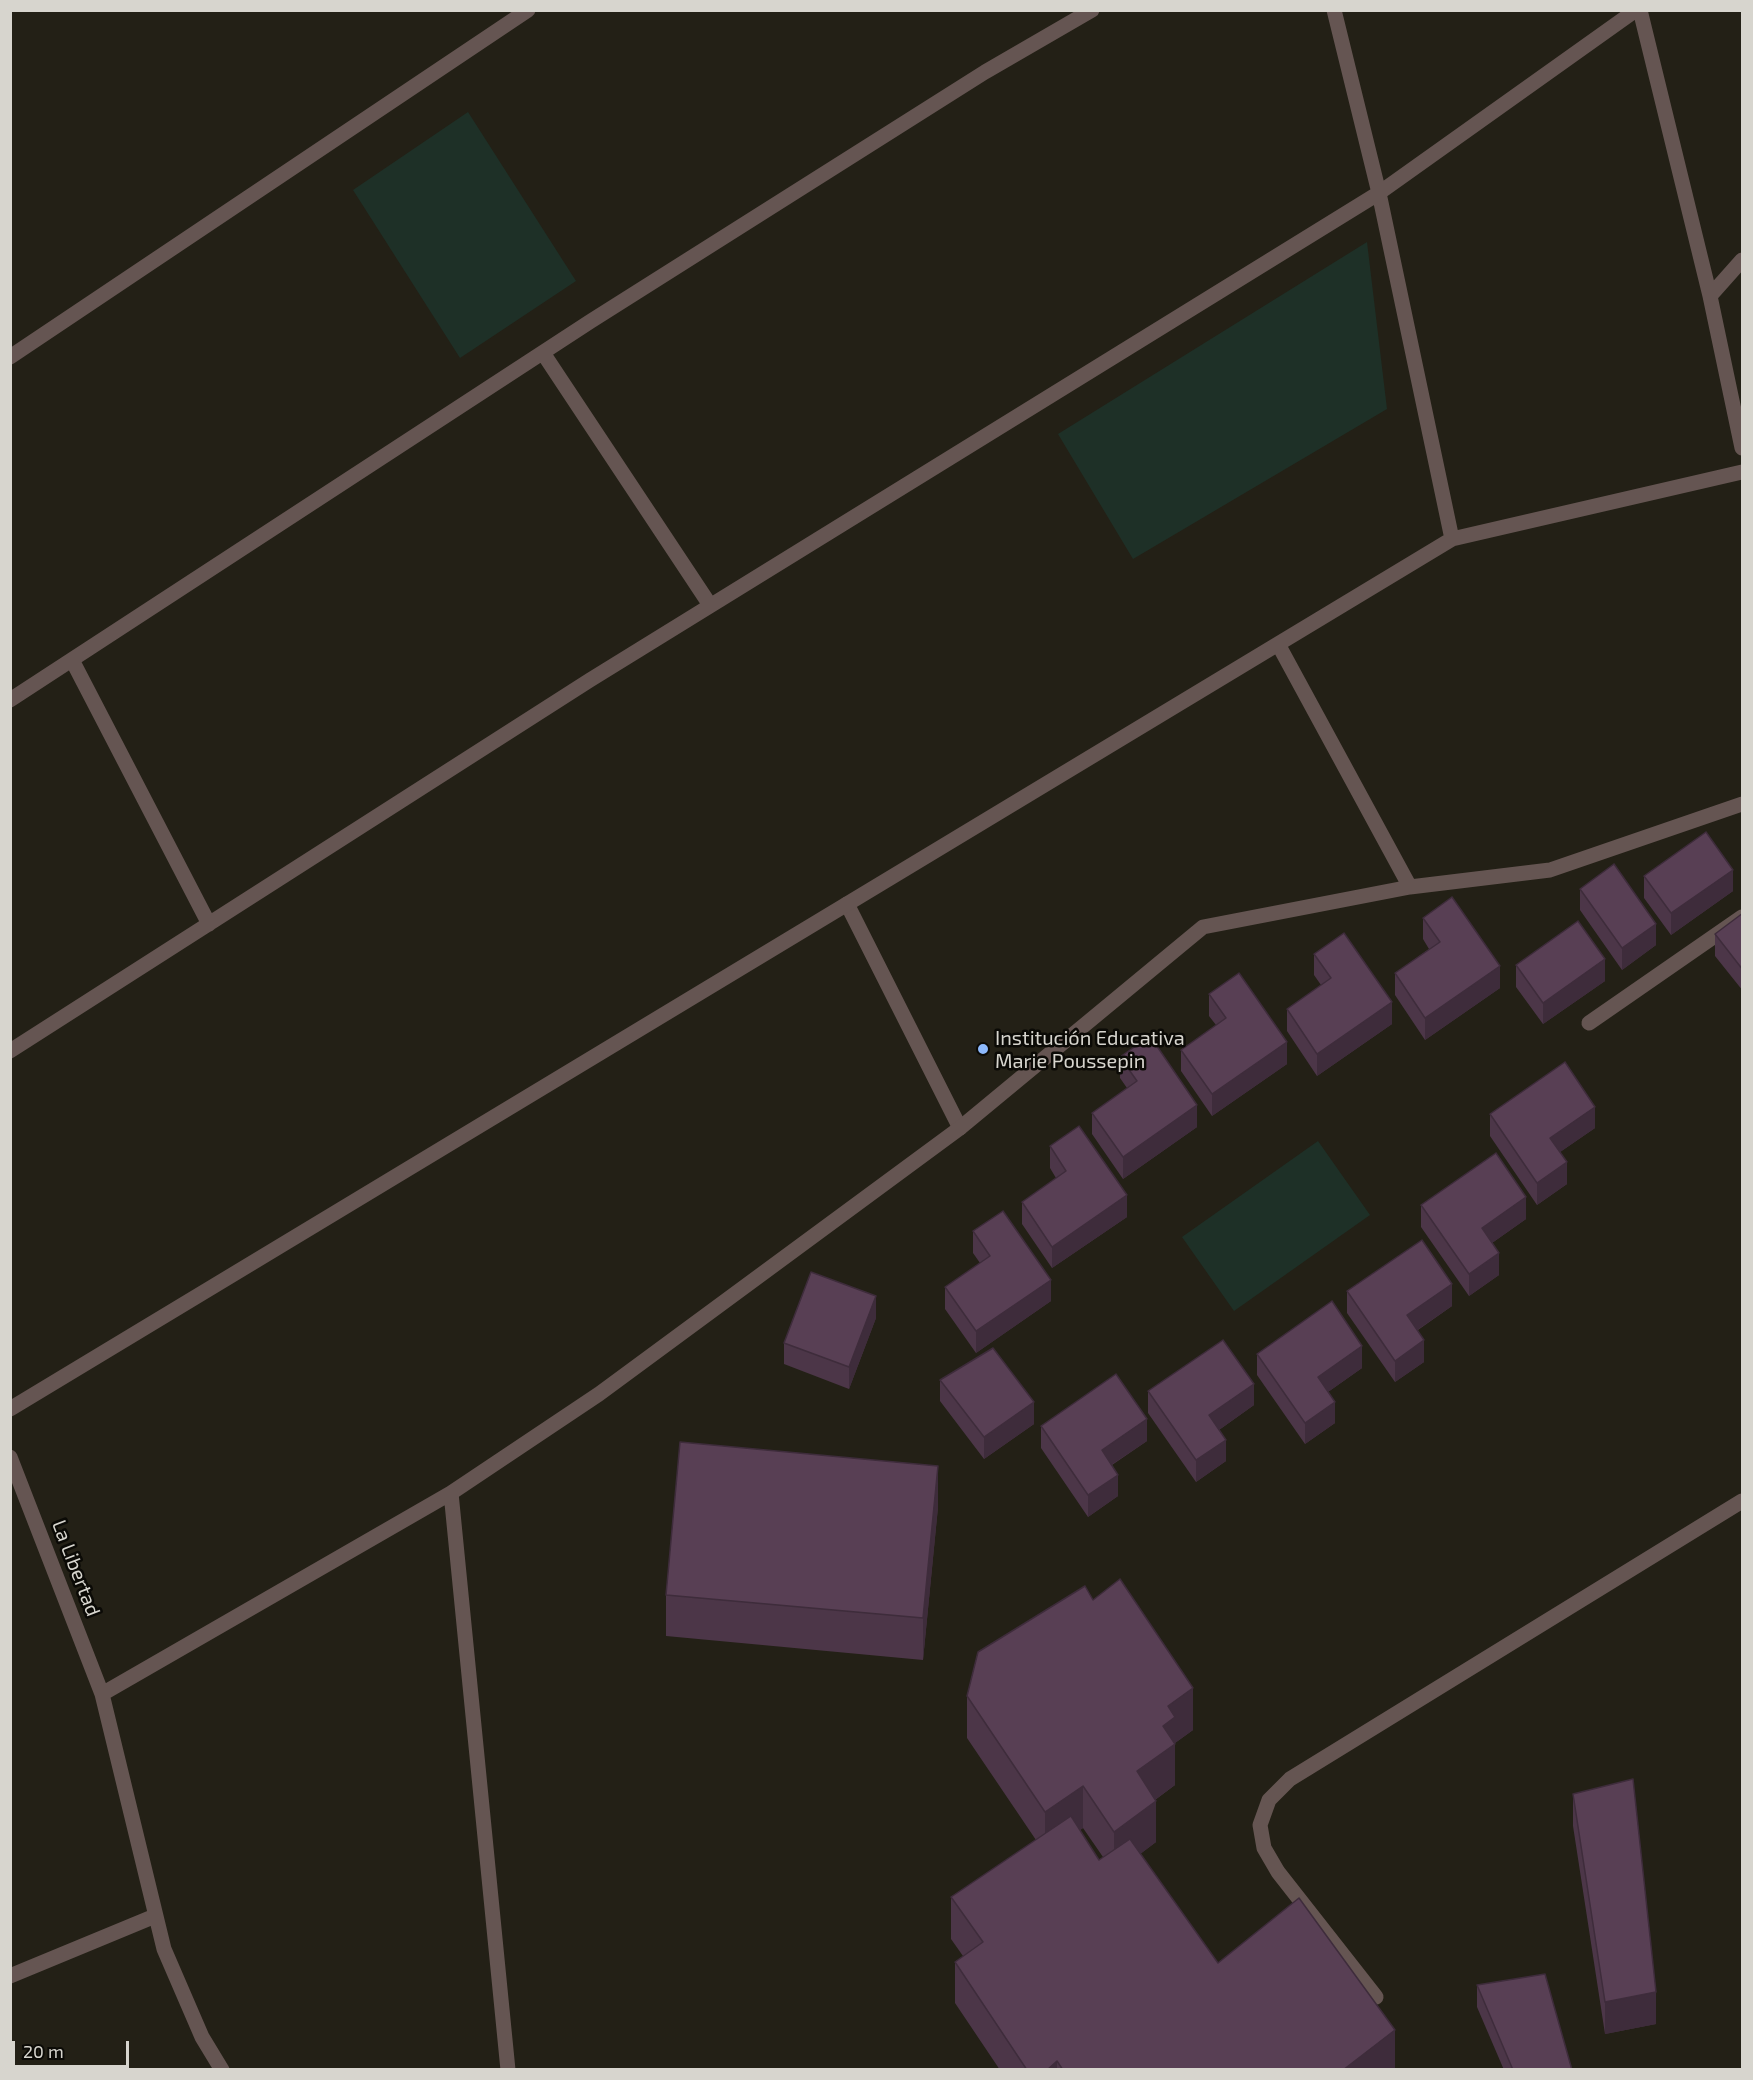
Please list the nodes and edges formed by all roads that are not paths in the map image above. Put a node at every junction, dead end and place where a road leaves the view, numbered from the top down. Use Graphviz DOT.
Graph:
graph roads {
  1 [pos="528,10"];
  2 [pos="1092,10"];
  3 [pos="1334,10"];
  4 [pos="1638,10"];
  5 [pos="1379,193"];
  6 [pos="1743,260"];
  7 [pos="1710,296"];
  8 [pos="543,353"];
  9 [pos="10,357"];
  10 [pos="1743,448"];
  11 [pos="1743,472"];
  12 [pos="1452,539"];
  13 [pos="710,605"];
  14 [pos="1278,644"];
  15 [pos="72,660"];
  16 [pos="10,700"];
  17 [pos="1743,804"];
  18 [pos="1410,887"];
  19 [pos="847,904"];
  20 [pos="1743,917"];
  21 [pos="209,924"];
  22 [pos="1589,1023"];
  23 [pos="10,1051"];
  24 [pos="960,1128"];
  25 [pos="10,1409"];
  26 [pos="10,1457"];
  27 [pos="451,1493"];
  28 [pos="1743,1501"];
  29 [pos="102,1694"];
  30 [pos="155,1916"];
  31 [pos="10,1976"];
  32 [pos="1376,1997"];
  33 [pos="222,2070"];
  34 [pos="508,2070"];
  1 -- 9 [label="street"];
  2 -- 8 [label="street"];
  3 -- 5 [label="street"];
  4 -- 5 [label="street"];
  4 -- 7 [label="street"];
  5 -- 12 [label="street"];
  5 -- 13 [label="street"];
  6 -- 7 [label="street"];
  7 -- 10 [label="street"];
  8 -- 13 [label="street"];
  8 -- 15 [label="street"];
  11 -- 12 [label="street"];
  12 -- 14 [label="street"];
  13 -- 21 [label="street"];
  14 -- 18 [label="street"];
  14 -- 19 [label="street"];
  15 -- 16 [label="street"];
  15 -- 21 [label="street"];
  17 -- 18 [label="street"];
  18 -- 24 [label="street"];
  19 -- 24 [label="street"];
  19 -- 25 [label="street"];
  20 -- 22 [label="street"];
  21 -- 23 [label="street"];
  24 -- 27 [label="street"];
  26 -- 29 [label="street, La Libertad"];
  27 -- 29 [label="street"];
  27 -- 34 [label="street"];
  28 -- 32 [label="street"];
  29 -- 30 [label="street, La Libertad"];
  30 -- 31 [label="street"];
  30 -- 33 [label="street, La Libertad"];
}
